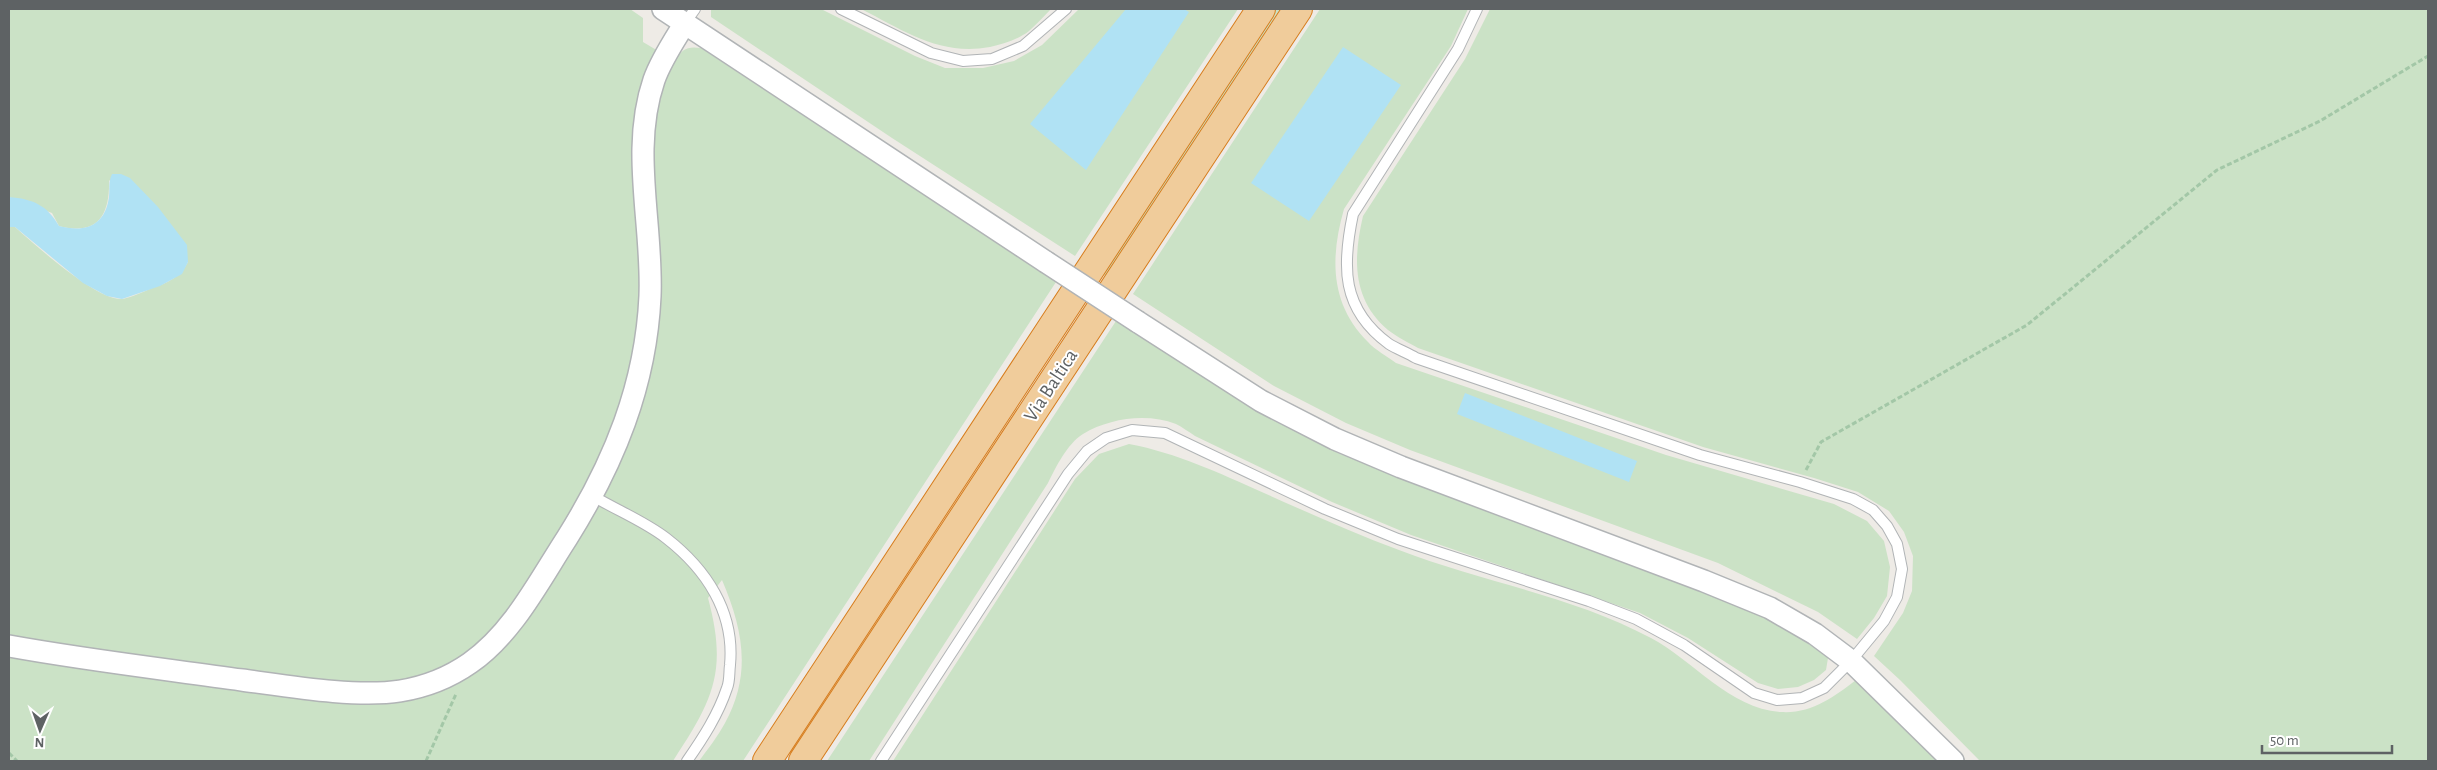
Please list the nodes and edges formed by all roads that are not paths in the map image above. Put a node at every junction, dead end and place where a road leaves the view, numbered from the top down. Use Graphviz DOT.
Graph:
graph roads {
  1 [pos="663,9"];
  2 [pos="841,9"];
  3 [pos="1066,9"];
  4 [pos="1260,9"];
  5 [pos="1298,9"];
  6 [pos="1477,9"];
  7 [pos="690,16"];
  8 [pos="593,496"];
  9 [pos="9,646"];
  10 [pos="1851,661"];
  11 [pos="687,761"];
  12 [pos="767,761"];
  13 [pos="803,761"];
  14 [pos="881,761"];
  15 [pos="1953,761"];
  1 -- 7 [label="street"];
  2 -- 3 [label="lane"];
  4 -- 12 [label="highway, Via Baltica"];
  5 -- 13 [label="highway, Via Baltica"];
  6 -- 10 [label="lane"];
  7 -- 8 [label="street"];
  7 -- 10 [label="street, bridge"];
  8 -- 9 [label="street"];
  8 -- 11 [label="lane"];
  10 -- 14 [label="lane"];
  10 -- 15 [label="street"];
}
